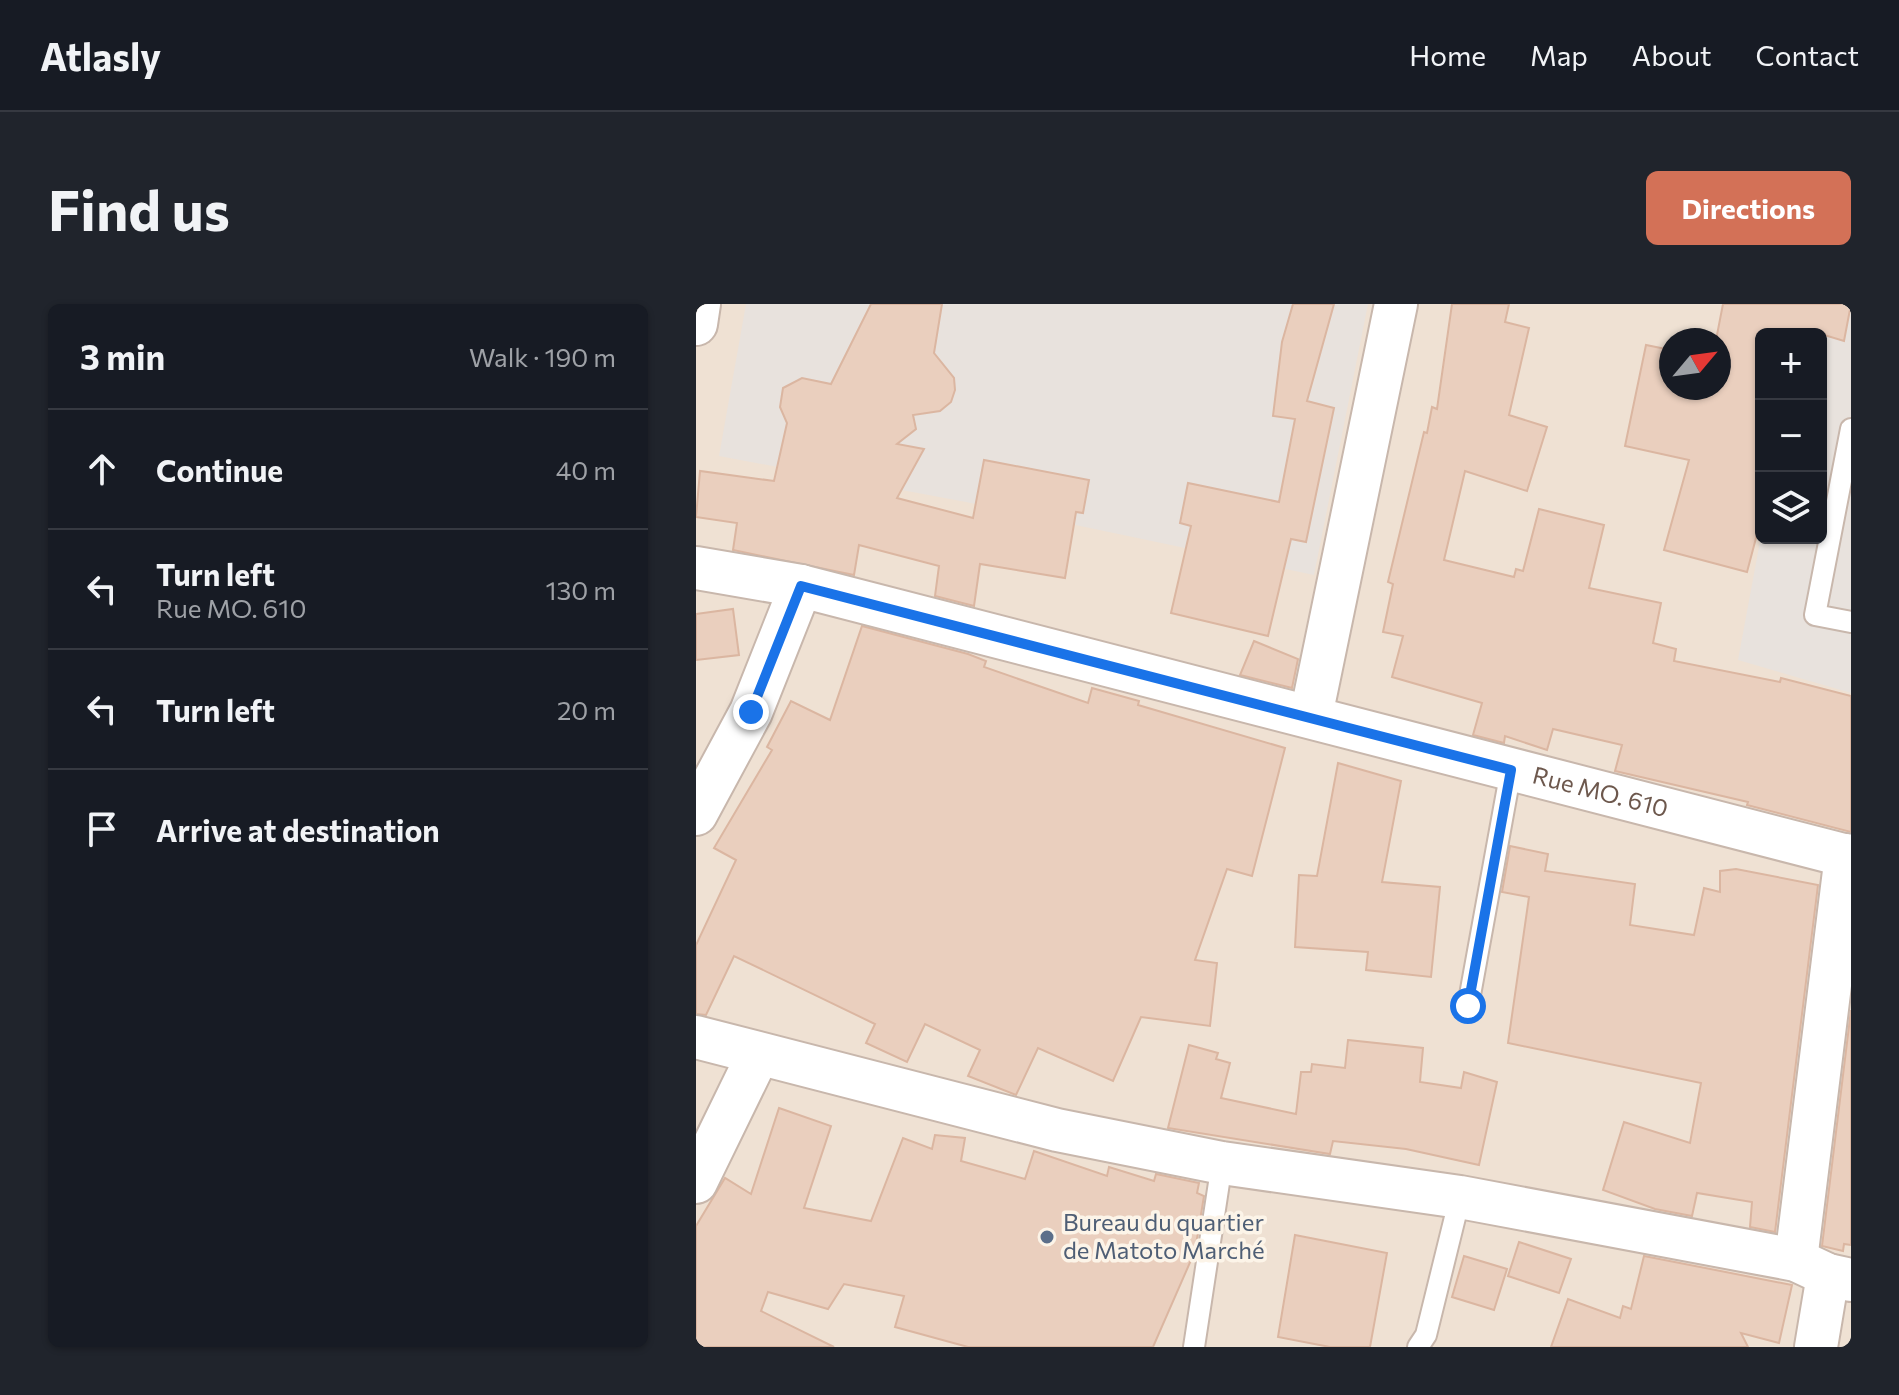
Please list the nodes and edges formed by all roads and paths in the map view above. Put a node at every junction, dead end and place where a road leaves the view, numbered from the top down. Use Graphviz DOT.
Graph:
graph roads {
  1 [pos="699,304"];
  2 [pos="1396,304"];
  3 [pos="696,324"];
  4 [pos="1851,429"];
  5 [pos="696,568"];
  6 [pos="801,586"];
  7 [pos="1851,622"];
  8 [pos="1311,716"];
  9 [pos="1511,770"];
  10 [pos="696,814"];
  11 [pos="1848,856"];
  12 [pos="1468,1006"];
  13 [pos="696,1037"];
  14 [pos="758,1055"];
  15 [pos="1222,1163"];
  16 [pos="696,1182"];
  17 [pos="1460,1197"];
  18 [pos="1825,1272"];
  19 [pos="1194,1347"];
  20 [pos="1418,1347"];
  21 [pos="1816,1347"];
  1 -- 3 [label="street"];
  2 -- 8 [label="street"];
  4 -- 7 [label="lane"];
  5 -- 6 [label="street, Rue MO. 610"];
  6 -- 8 [label="street, Rue MO. 610"];
  6 -- 10 [label="street"];
  8 -- 9 [label="street, Rue MO. 610"];
  9 -- 11 [label="street, Rue MO. 610"];
  9 -- 12 [label="lane"];
  11 -- 18 [label="street"];
  13 -- 14 [label="street"];
  14 -- 15 [label="street"];
  14 -- 16 [label="street"];
  15 -- 17 [label="street"];
  15 -- 19 [label="lane"];
  17 -- 18 [label="street"];
  17 -- 20 [label="lane"];
  18 -- 21 [label="street"];
}
